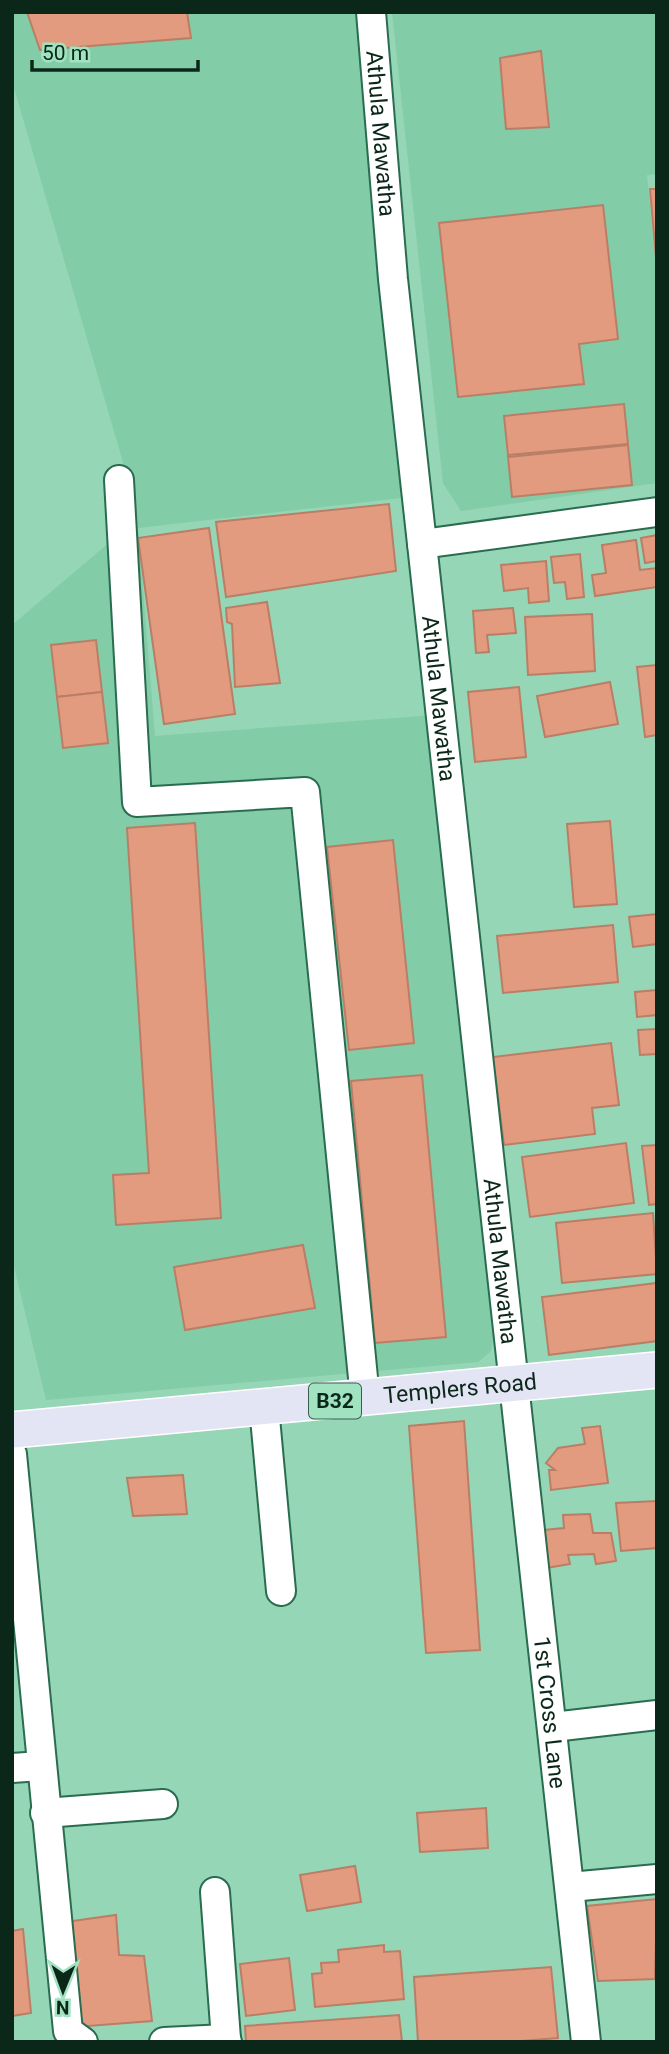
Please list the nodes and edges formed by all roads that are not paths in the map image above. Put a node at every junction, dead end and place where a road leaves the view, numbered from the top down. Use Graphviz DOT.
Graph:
graph roads {
  1 [pos="371,12"];
  2 [pos="119,480"];
  3 [pos="657,512"];
  4 [pos="422,544"];
  5 [pos="657,1370"];
  6 [pos="516,1384"];
  7 [pos="365,1398"];
  8 [pos="264,1407"];
  9 [pos="12,1430"];
  10 [pos="12,1454"];
  11 [pos="281,1591"];
  12 [pos="657,1715"];
  13 [pos="553,1727"];
  14 [pos="41,1766"];
  15 [pos="12,1769"];
  16 [pos="163,1804"];
  17 [pos="45,1813"];
  18 [pos="657,1879"];
  19 [pos="570,1887"];
  20 [pos="215,1892"];
  21 [pos="226,2040"];
  22 [pos="83,2042"];
  23 [pos="164,2042"];
  24 [pos="586,2042"];
  1 -- 4 [label="street, Athula Mawatha"];
  2 -- 7 [label="street"];
  3 -- 4 [label="street"];
  4 -- 6 [label="street, Athula Mawatha"];
  5 -- 6 [label="main road, Templers Road / B32"];
  6 -- 7 [label="main road, Templers Road / B32"];
  6 -- 13 [label="street, 1st Cross Lane"];
  7 -- 8 [label="main road, Templers Road / B32"];
  8 -- 9 [label="main road, Templers Road / B32"];
  8 -- 11 [label="street"];
  10 -- 14 [label="street"];
  12 -- 13 [label="street"];
  13 -- 19 [label="street, 1st Cross Lane"];
  14 -- 15 [label="street"];
  14 -- 17 [label="street"];
  16 -- 17 [label="street"];
  17 -- 22 [label="street"];
  18 -- 19 [label="street"];
  19 -- 24 [label="street, 1st Cross Lane"];
  20 -- 21 [label="street"];
  21 -- 23 [label="street"];
}
